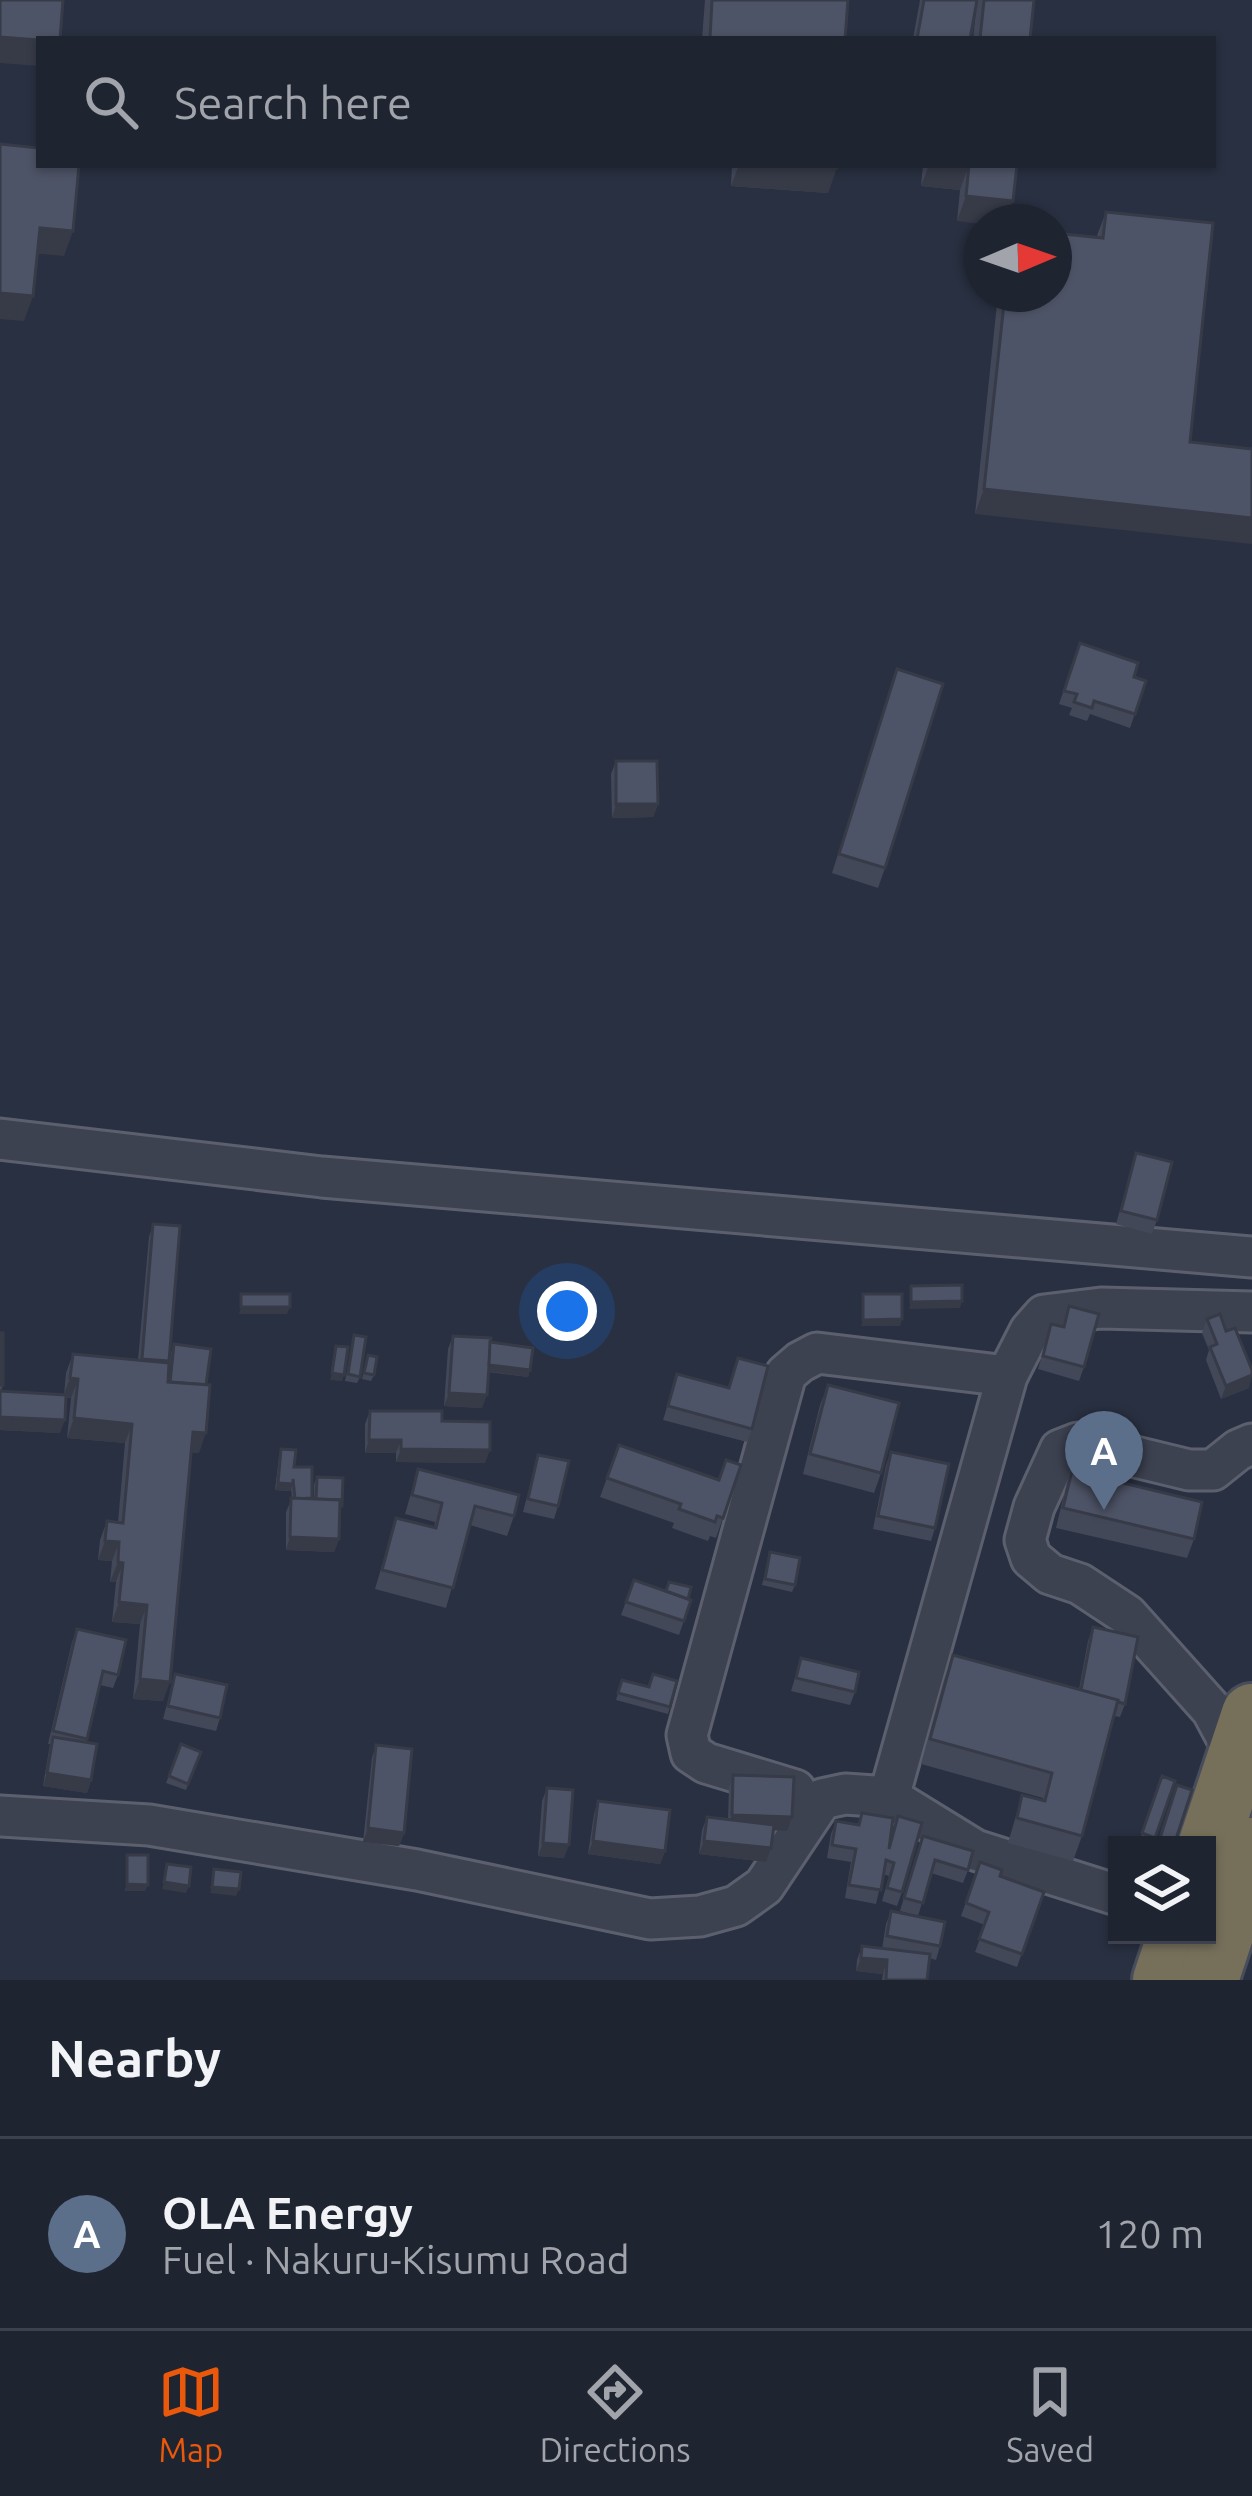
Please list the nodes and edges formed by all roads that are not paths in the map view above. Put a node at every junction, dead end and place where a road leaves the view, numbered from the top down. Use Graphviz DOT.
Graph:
graph roads {
  1 [pos="0,1139"];
  2 [pos="1252,1257"];
  3 [pos="1252,1312"];
  4 [pos="1007,1376"];
  5 [pos="1252,1444"];
  6 [pos="1245,1736"];
  7 [pos="889,1797"];
  8 [pos="822,1798"];
  9 [pos="0,1816"];
  10 [pos="1211,1836"];
  11 [pos="1252,1848"];
  12 [pos="1108,1892"];
  13 [pos="1175,1944"];
  14 [pos="1163,1980"];
  15 [pos="1208,1980"];
  1 -- 2 [label="street"];
  3 -- 4 [label="street"];
  4 -- 7 [label="street"];
  4 -- 8 [label="street"];
  5 -- 6 [label="street"];
  6 -- 10 [label="highway"];
  7 -- 8 [label="street"];
  7 -- 12 [label="street"];
  8 -- 9 [label="street"];
  11 -- 15 [label="highway"];
  13 -- 14 [label="highway"];
}
